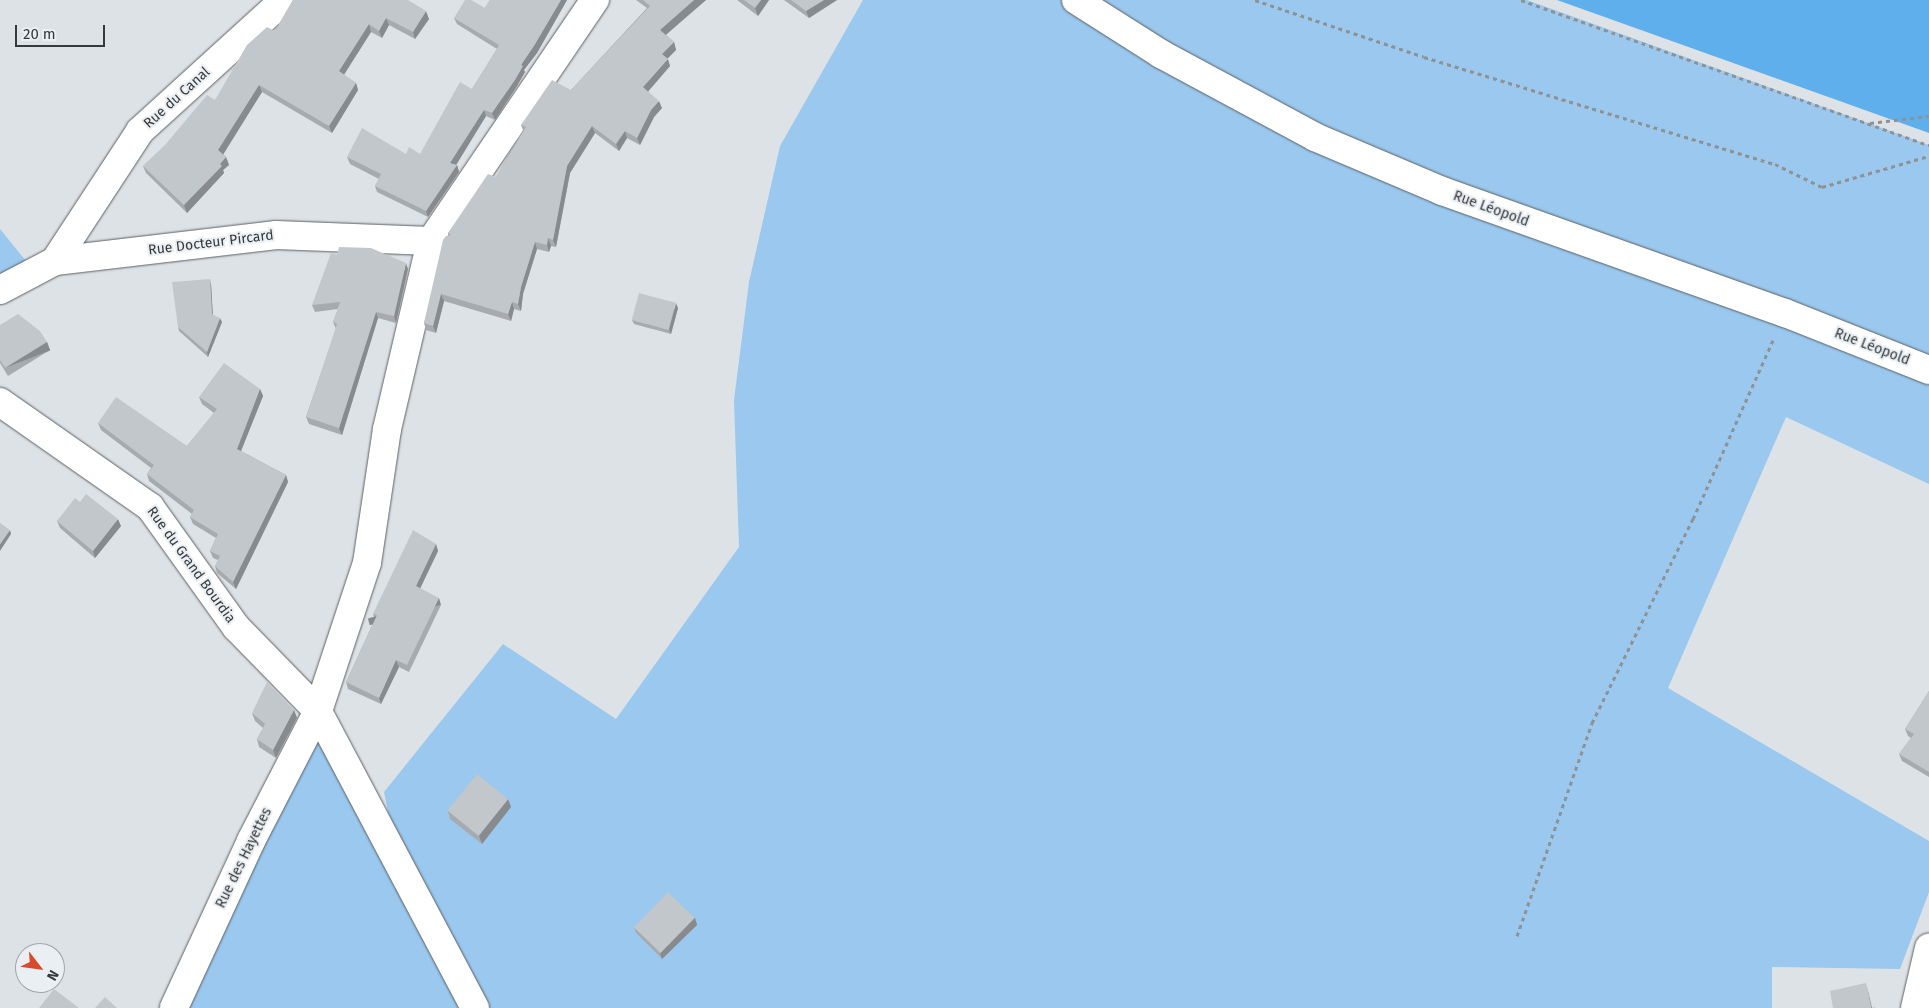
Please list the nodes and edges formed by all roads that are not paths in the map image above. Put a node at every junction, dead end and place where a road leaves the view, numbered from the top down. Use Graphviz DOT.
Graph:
graph roads {
  1 [pos="284,0"];
  2 [pos="595,0"];
  3 [pos="1076,0"];
  4 [pos="431,241"];
  5 [pos="55,261"];
  6 [pos="0,290"];
  7 [pos="1929,370"];
  8 [pos="0,402"];
  9 [pos="318,711"];
  10 [pos="1929,948"];
  11 [pos="174,1008"];
  12 [pos="475,1008"];
  13 [pos="1916,1008"];
  1 -- 5 [label="street, Rue du Canal"];
  2 -- 4 [label="street"];
  3 -- 7 [label="street, Rue Léopold"];
  4 -- 5 [label="street, Rue Docteur Pircard"];
  4 -- 9 [label="street, Rue des Hayettes"];
  5 -- 6 [label="street, Rue Docteur Pircard"];
  8 -- 9 [label="street, Rue du Grand Bourdia"];
  9 -- 11 [label="street, Rue des Hayettes"];
  9 -- 12 [label="street, Rue du Grand Bourdia"];
  10 -- 13 [label="street"];
}
